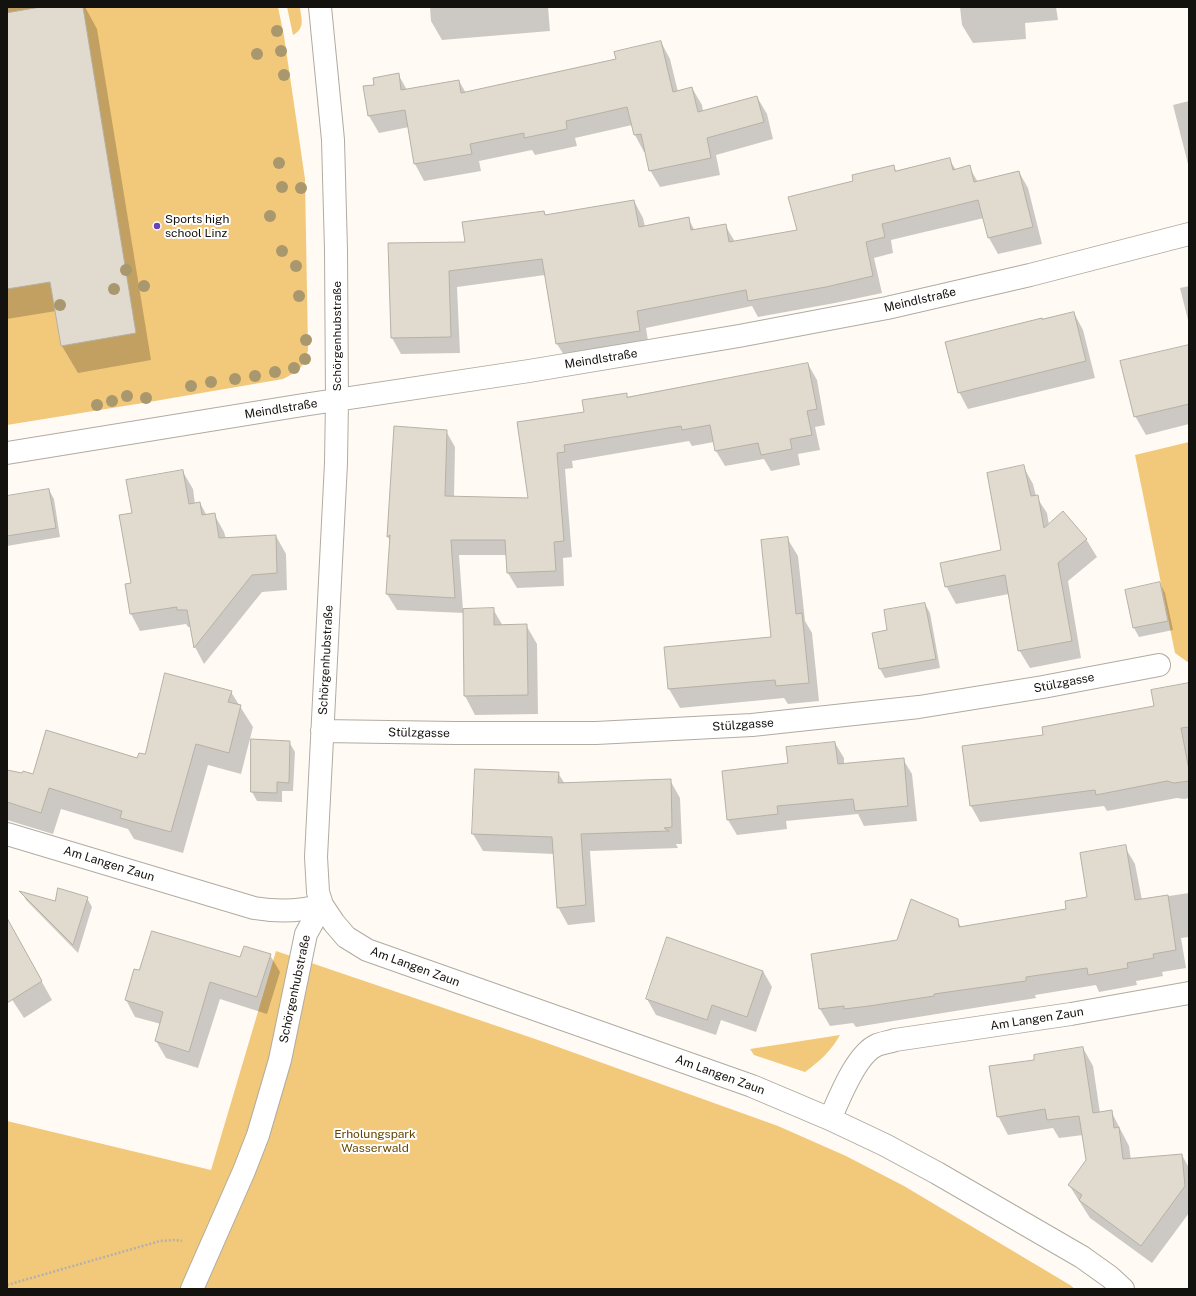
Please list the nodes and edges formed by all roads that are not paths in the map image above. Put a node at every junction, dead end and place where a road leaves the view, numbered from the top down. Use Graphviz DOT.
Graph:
graph roads {
  1 [pos="320,7"];
  2 [pos="1189,234"];
  3 [pos="336,400"];
  4 [pos="7,453"];
  5 [pos="1159,665"];
  6 [pos="322,731"];
  7 [pos="7,834"];
  8 [pos="322,905"];
  9 [pos="1189,993"];
  10 [pos="830,1119"];
  11 [pos="192,1289"];
  12 [pos="1123,1289"];
  1 -- 3 [label="street, Schörgenhubstraße"];
  2 -- 3 [label="street, Meindlstraße"];
  3 -- 4 [label="street, Meindlstraße"];
  3 -- 6 [label="street, Schörgenhubstraße"];
  5 -- 6 [label="street, Stülzgasse"];
  6 -- 8 [label="street, Schörgenhubstraße"];
  7 -- 8 [label="street, Am Langen Zaun"];
  8 -- 10 [label="street, Am Langen Zaun"];
  8 -- 11 [label="street, Schörgenhubstraße"];
  9 -- 10 [label="street, Am Langen Zaun"];
  10 -- 12 [label="street, Am Langen Zaun"];
}
